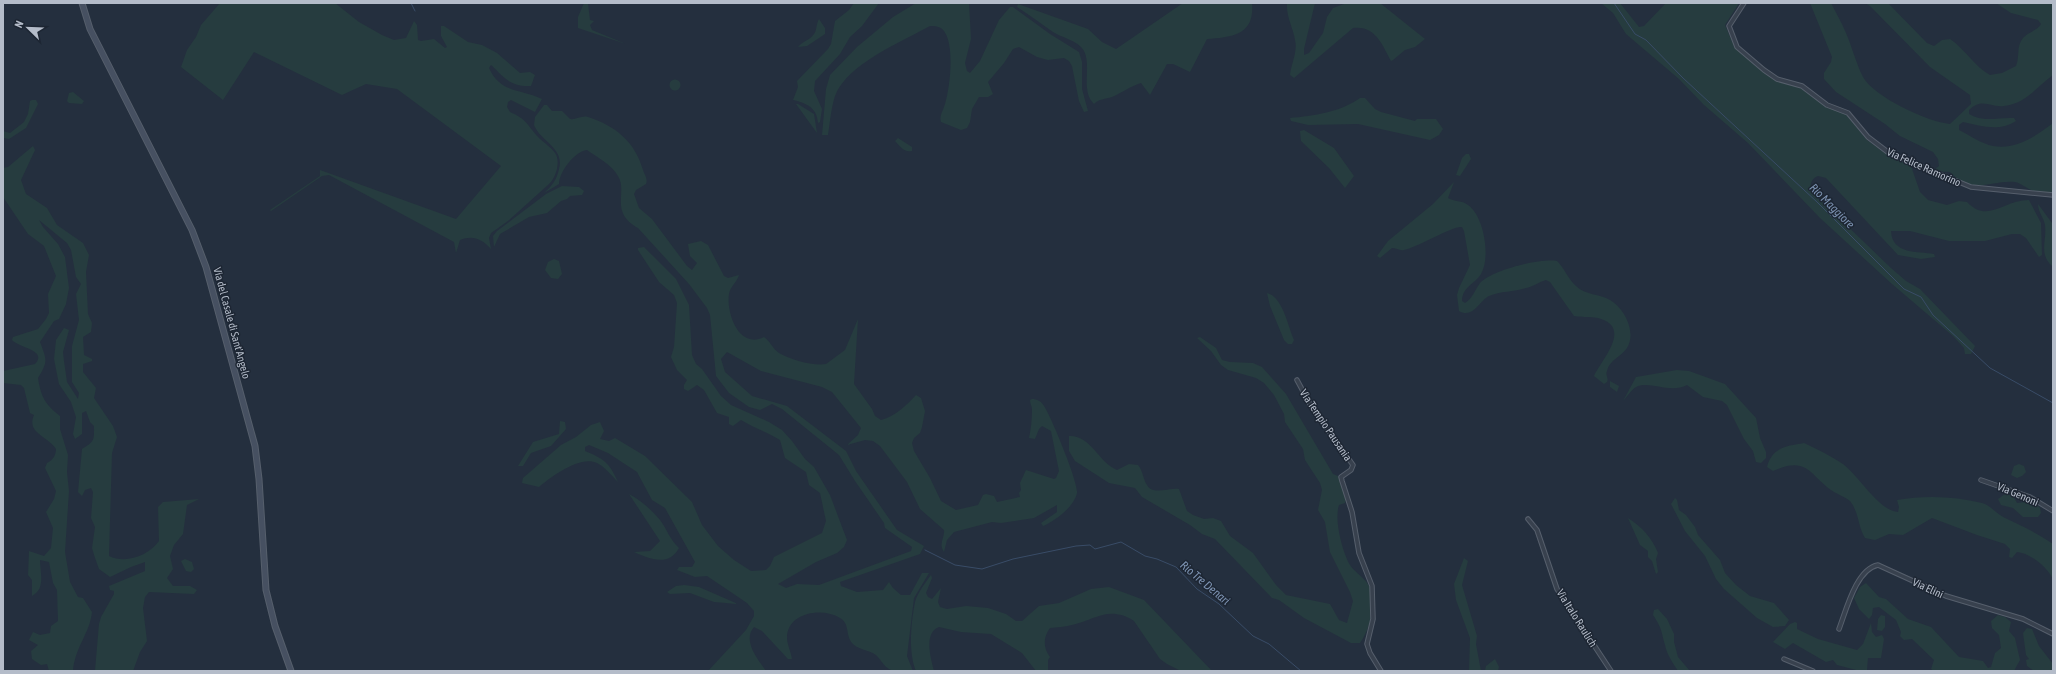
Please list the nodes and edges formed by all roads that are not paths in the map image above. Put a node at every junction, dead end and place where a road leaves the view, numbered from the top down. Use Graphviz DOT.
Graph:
graph roads {
  1 [pos="82,3"];
  2 [pos="1744,3"];
  3 [pos="2053,195"];
  4 [pos="1297,380"];
  5 [pos="1981,480"];
  6 [pos="2053,511"];
  7 [pos="1528,519"];
  8 [pos="1839,629"];
  9 [pos="2053,634"];
  10 [pos="1784,659"];
  11 [pos="291,671"];
  12 [pos="1381,671"];
  13 [pos="1611,671"];
  14 [pos="1813,671"];
  1 -- 11 [label="main road, Via del Casale di Sant'Angelo"];
  2 -- 3 [label="street, Via Felice Ramorino"];
  4 -- 12 [label="street, Via Tempio Pausania"];
  5 -- 6 [label="street, Via Genoni"];
  7 -- 13 [label="street, Via Italo Raulich"];
  8 -- 9 [label="street, Via Elini"];
  10 -- 14 [label="street"];
}
